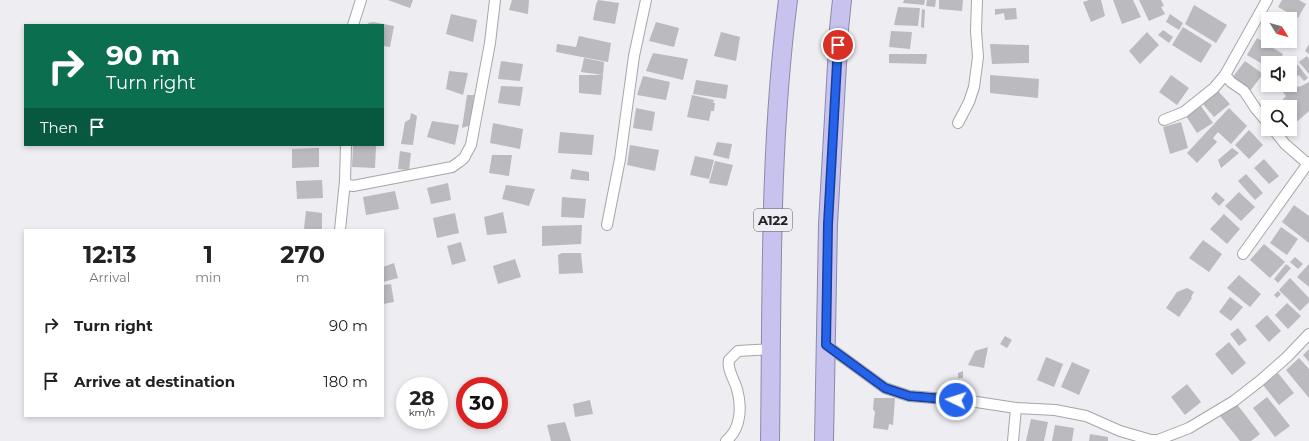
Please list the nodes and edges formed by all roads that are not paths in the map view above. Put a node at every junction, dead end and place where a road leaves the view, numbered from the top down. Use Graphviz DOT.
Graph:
graph roads {
  1 [pos="361,0"];
  2 [pos="495,0"];
  3 [pos="646,0"];
  4 [pos="788,0"];
  5 [pos="842,0"];
  6 [pos="977,0"];
  7 [pos="1268,0"];
  8 [pos="353,24"];
  9 [pos="1225,75"];
  10 [pos="1261,115"];
  11 [pos="1164,120"];
  12 [pos="958,122"];
  13 [pos="1279,136"];
  14 [pos="346,146"];
  15 [pos="1308,163"];
  16 [pos="345,181"];
  17 [pos="606,225"];
  18 [pos="340,229"];
  19 [pos="1243,254"];
  20 [pos="1309,334"];
  21 [pos="826,345"];
  22 [pos="770,349"];
  23 [pos="1016,408"];
  24 [pos="726,441"];
  25 [pos="770,441"];
  26 [pos="824,441"];
  27 [pos="1013,441"];
  1 -- 8 [label="street"];
  2 -- 16 [label="street"];
  3 -- 17 [label="street"];
  4 -- 22 [label="highway, A122"];
  5 -- 21 [label="highway"];
  6 -- 12 [label="street"];
  7 -- 9 [label="street"];
  9 -- 10 [label="street"];
  9 -- 11 [label="street"];
  13 -- 15 [label="street"];
  14 -- 16 [label="street"];
  15 -- 19 [label="street"];
  16 -- 18 [label="street"];
  20 -- 23 [label="street"];
  21 -- 23 [label="street"];
  21 -- 26 [label="highway"];
  22 -- 24 [label="street"];
  22 -- 25 [label="highway, A122"];
  23 -- 27 [label="street"];
}
